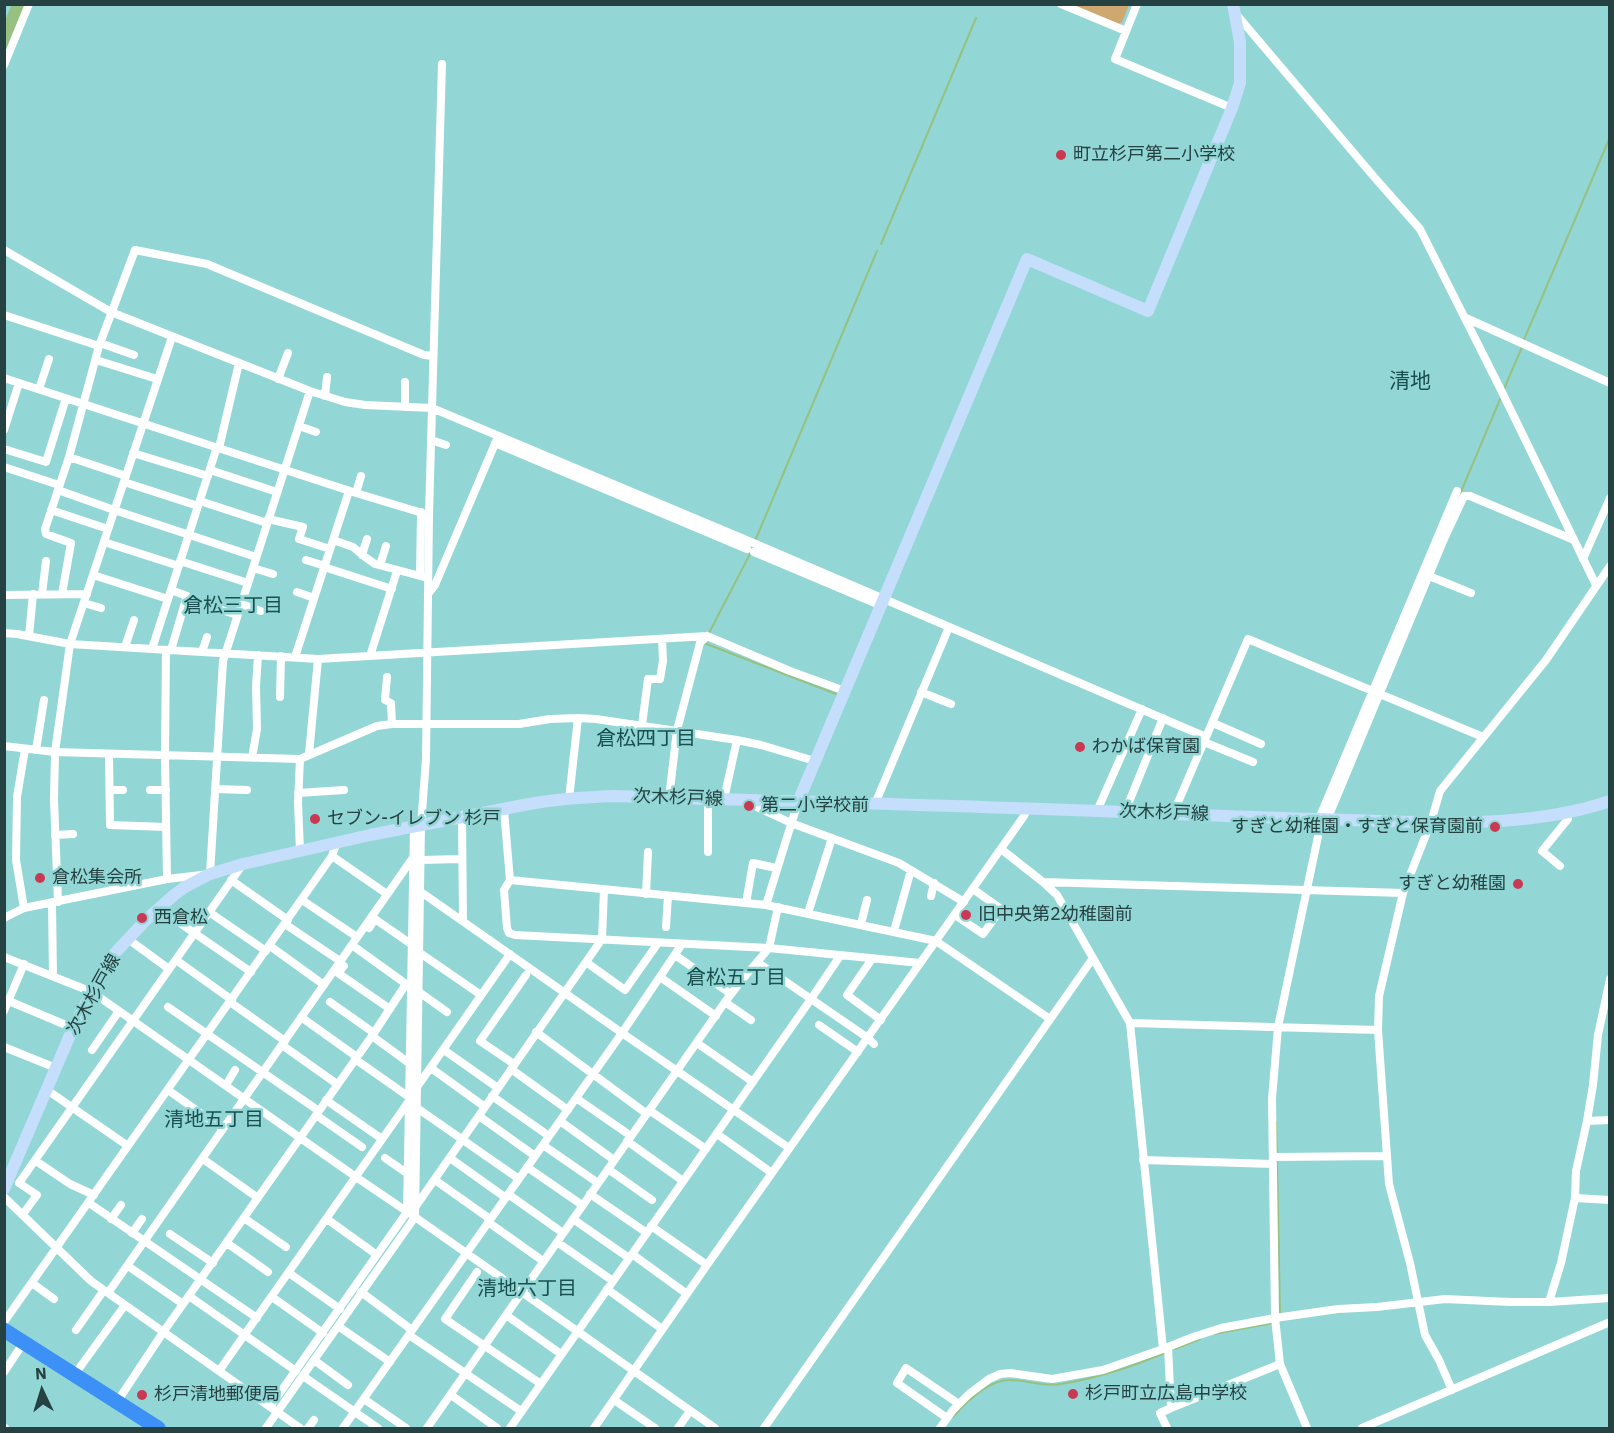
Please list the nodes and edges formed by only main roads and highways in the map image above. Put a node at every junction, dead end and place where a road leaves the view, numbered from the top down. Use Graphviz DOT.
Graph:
graph roads {
  1 [pos="1234,8"];
  2 [pos="1610,801"];
  3 [pos="798,802"];
  4 [pos="4,1189"];
  5 [pos="4,1330"];
  6 [pos="158,1428"];
  1 -- 3 [label="main road"];
  2 -- 3 [label="main road, 次木杉戸線"];
  3 -- 4 [label="main road, 次木杉戸線"];
  5 -- 6 [label="highway"];
}
